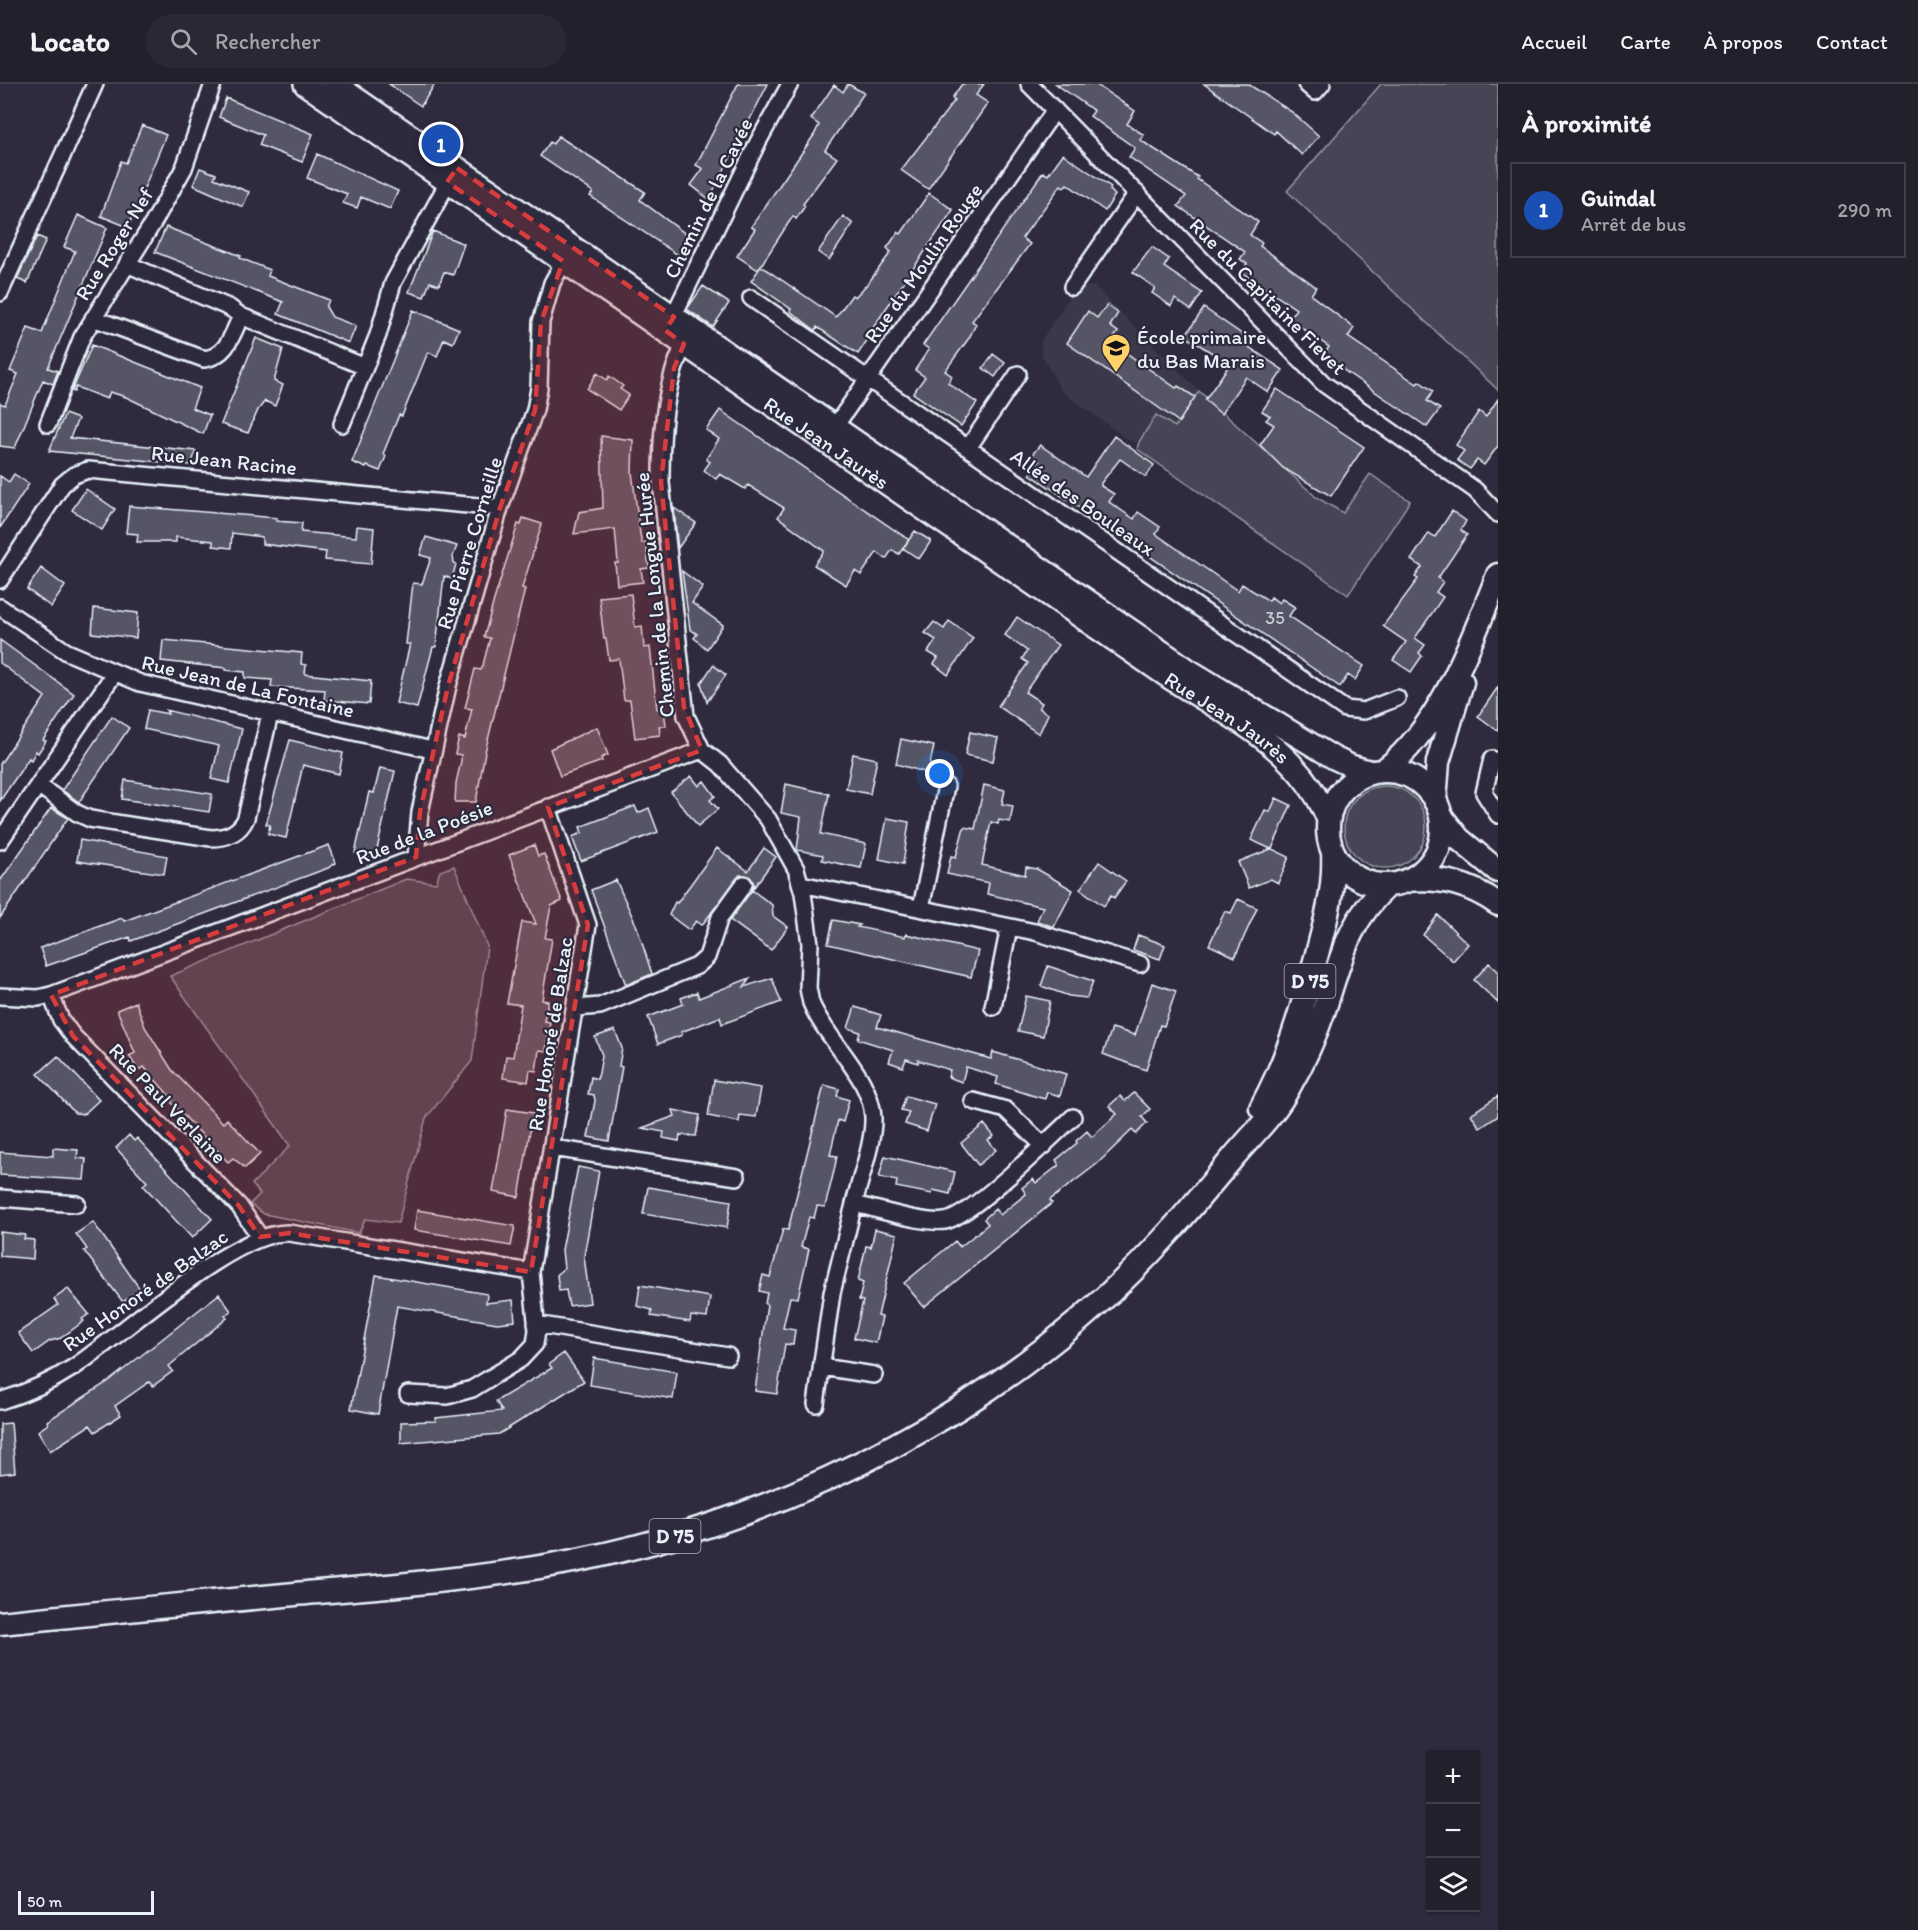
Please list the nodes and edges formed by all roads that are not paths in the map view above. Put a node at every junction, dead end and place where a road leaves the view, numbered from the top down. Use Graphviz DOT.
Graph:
graph roads {
  1 [pos="95,84"];
  2 [pos="213,84"];
  3 [pos="305,84"];
  4 [pos="334,84"];
  5 [pos="790,84"];
  6 [pos="1029,84"];
  7 [pos="1306,84"];
  8 [pos="1322,84"];
  9 [pos="1055,110"];
  10 [pos="452,175"];
  11 [pos="1137,193"];
  12 [pos="568,254"];
  13 [pos="127,264"];
  14 [pos="1072,287"];
  15 [pos="0,292"];
  16 [pos="751,298"];
  17 [pos="241,316"];
  18 [pos="93,318"];
  19 [pos="669,324"];
  20 [pos="688,337"];
  21 [pos="365,367"];
  22 [pos="1018,374"];
  23 [pos="867,379"];
  24 [pos="48,424"];
  25 [pos="342,424"];
  26 [pos="830,434"];
  27 [pos="968,448"];
  28 [pos="500,508"];
  29 [pos="1498,514"];
  30 [pos="1498,576"];
  31 [pos="0,580"];
  32 [pos="0,607"];
  33 [pos="1481,618"];
  34 [pos="114,674"];
  35 [pos="1397,698"];
  36 [pos="270,714"];
  37 [pos="432,750"];
  38 [pos="702,750"];
  39 [pos="1492,759"];
  40 [pos="1378,771"];
  41 [pos="38,785"];
  42 [pos="946,786"];
  43 [pos="548,807"];
  44 [pos="1438,808"];
  45 [pos="1498,815"];
  46 [pos="1328,819"];
  47 [pos="0,841"];
  48 [pos="1333,852"];
  49 [pos="416,858"];
  50 [pos="1498,871"];
  51 [pos="1398,882"];
  52 [pos="744,884"];
  53 [pos="801,884"];
  54 [pos="1498,904"];
  55 [pos="921,908"];
  56 [pos="1009,927"];
  57 [pos="1140,964"];
  58 [pos="51,995"];
  59 [pos="0,996"];
  60 [pos="993,1007"];
  61 [pos="576,1008"];
  62 [pos="973,1101"];
  63 [pos="1073,1117"];
  64 [pos="1044,1146"];
  65 [pos="553,1148"];
  66 [pos="1230,1160"];
  67 [pos="737,1177"];
  68 [pos="0,1198"];
  69 [pos="77,1204"];
  70 [pos="854,1204"];
  71 [pos="260,1237"];
  72 [pos="531,1272"];
  73 [pos="536,1324"];
  74 [pos="728,1356"];
  75 [pos="822,1366"];
  76 [pos="874,1375"];
  77 [pos="408,1394"];
  78 [pos="0,1401"];
  79 [pos="816,1404"];
  80 [pos="0,1623"];
  1 -- 15 [label="street"];
  2 -- 13 [label="street, Rue Roger Nef"];
  3 -- 10 [label="main road, Rue Jean Jaurès"];
  4 -- 10 [label="main road, Rue Jean Jaurès"];
  5 -- 19 [label="street, Chemin de la Cavée"];
  6 -- 9 [label="street, Rue du Capitaine Fievet"];
  7 -- 8 [label="street"];
  9 -- 11 [label="street, Rue du Capitaine Fievet"];
  9 -- 23 [label="street, Rue du Moulin Rouge"];
  10 -- 12 [label="main road, Rue Jean Jaurès"];
  10 -- 21 [label="street"];
  11 -- 14 [label="street"];
  11 -- 29 [label="street, Rue du Capitaine Fievet"];
  12 -- 19 [label="main road, Rue Jean Jaurès"];
  12 -- 28 [label="street, Rue Pierre Corneille"];
  13 -- 17 [label="street"];
  13 -- 18 [label="street, Rue Roger Nef"];
  16 -- 23 [label="street, Allée des Bouleaux"];
  17 -- 18 [label="street"];
  17 -- 21 [label="street"];
  18 -- 24 [label="street, Rue Roger Nef"];
  19 -- 20 [label="main road, Rue Jean Jaurès"];
  20 -- 26 [label="main road, Rue Jean Jaurès"];
  20 -- 38 [label="street, Chemin de la Longue Hurée"];
  21 -- 25 [label="street"];
  22 -- 27 [label="street"];
  23 -- 26 [label="street, Rue du Moulin Rouge"];
  23 -- 27 [label="street, Allée des Bouleaux"];
  26 -- 40 [label="main road, Rue Jean Jaurès"];
  26 -- 46 [label="main road, Rue Jean Jaurès"];
  27 -- 35 [label="street, Allée des Bouleaux"];
  28 -- 31 [label="street, Rue Jean Racine"];
  28 -- 37 [label="street, Rue Pierre Corneille"];
  30 -- 33 [label="main road"];
  32 -- 34 [label="street, Rue Jean de La Fontaine"];
  33 -- 40 [label="main road"];
  33 -- 44 [label="main road"];
  34 -- 36 [label="street, Rue Jean de La Fontaine"];
  34 -- 41 [label="street"];
  36 -- 37 [label="street, Rue Jean de La Fontaine"];
  36 -- 41 [label="street"];
  37 -- 49 [label="street, Rue Pierre Corneille"];
  38 -- 43 [label="street, Rue de la Poésie"];
  38 -- 53 [label="street"];
  39 -- 45 [label="street"];
  40 -- 44 [label="main road"];
  40 -- 46 [label="main road"];
  41 -- 47 [label="street"];
  42 -- 55 [label="street"];
  43 -- 49 [label="street, Rue de la Poésie"];
  43 -- 61 [label="street, Rue Honoré de Balzac"];
  44 -- 50 [label="main road"];
  44 -- 51 [label="main road"];
  46 -- 48 [label="main road"];
  48 -- 51 [label="main road"];
  48 -- 66 [label="main road, D 75"];
  49 -- 58 [label="street, Rue de la Poésie"];
  51 -- 54 [label="main road"];
  51 -- 66 [label="main road, D 75"];
  52 -- 61 [label="street"];
  53 -- 55 [label="street"];
  53 -- 70 [label="street"];
  55 -- 56 [label="street"];
  56 -- 57 [label="street"];
  56 -- 60 [label="street"];
  58 -- 59 [label="street, Rue de la Poésie"];
  58 -- 71 [label="street, Rue Paul Verlaine"];
  61 -- 65 [label="street, Rue Honoré de Balzac"];
  62 -- 64 [label="street"];
  63 -- 64 [label="street"];
  64 -- 70 [label="street"];
  65 -- 67 [label="street"];
  65 -- 72 [label="street, Rue Honoré de Balzac"];
  66 -- 80 [label="main road, D 75"];
  68 -- 69 [label="street"];
  70 -- 75 [label="street"];
  71 -- 72 [label="street, Rue Honoré de Balzac"];
  71 -- 78 [label="street, Rue Honoré de Balzac"];
  72 -- 73 [label="street, Rue Honoré de Balzac"];
  73 -- 74 [label="street"];
  73 -- 77 [label="street, Rue Honoré de Balzac"];
  75 -- 76 [label="street"];
  75 -- 79 [label="street"];
}
